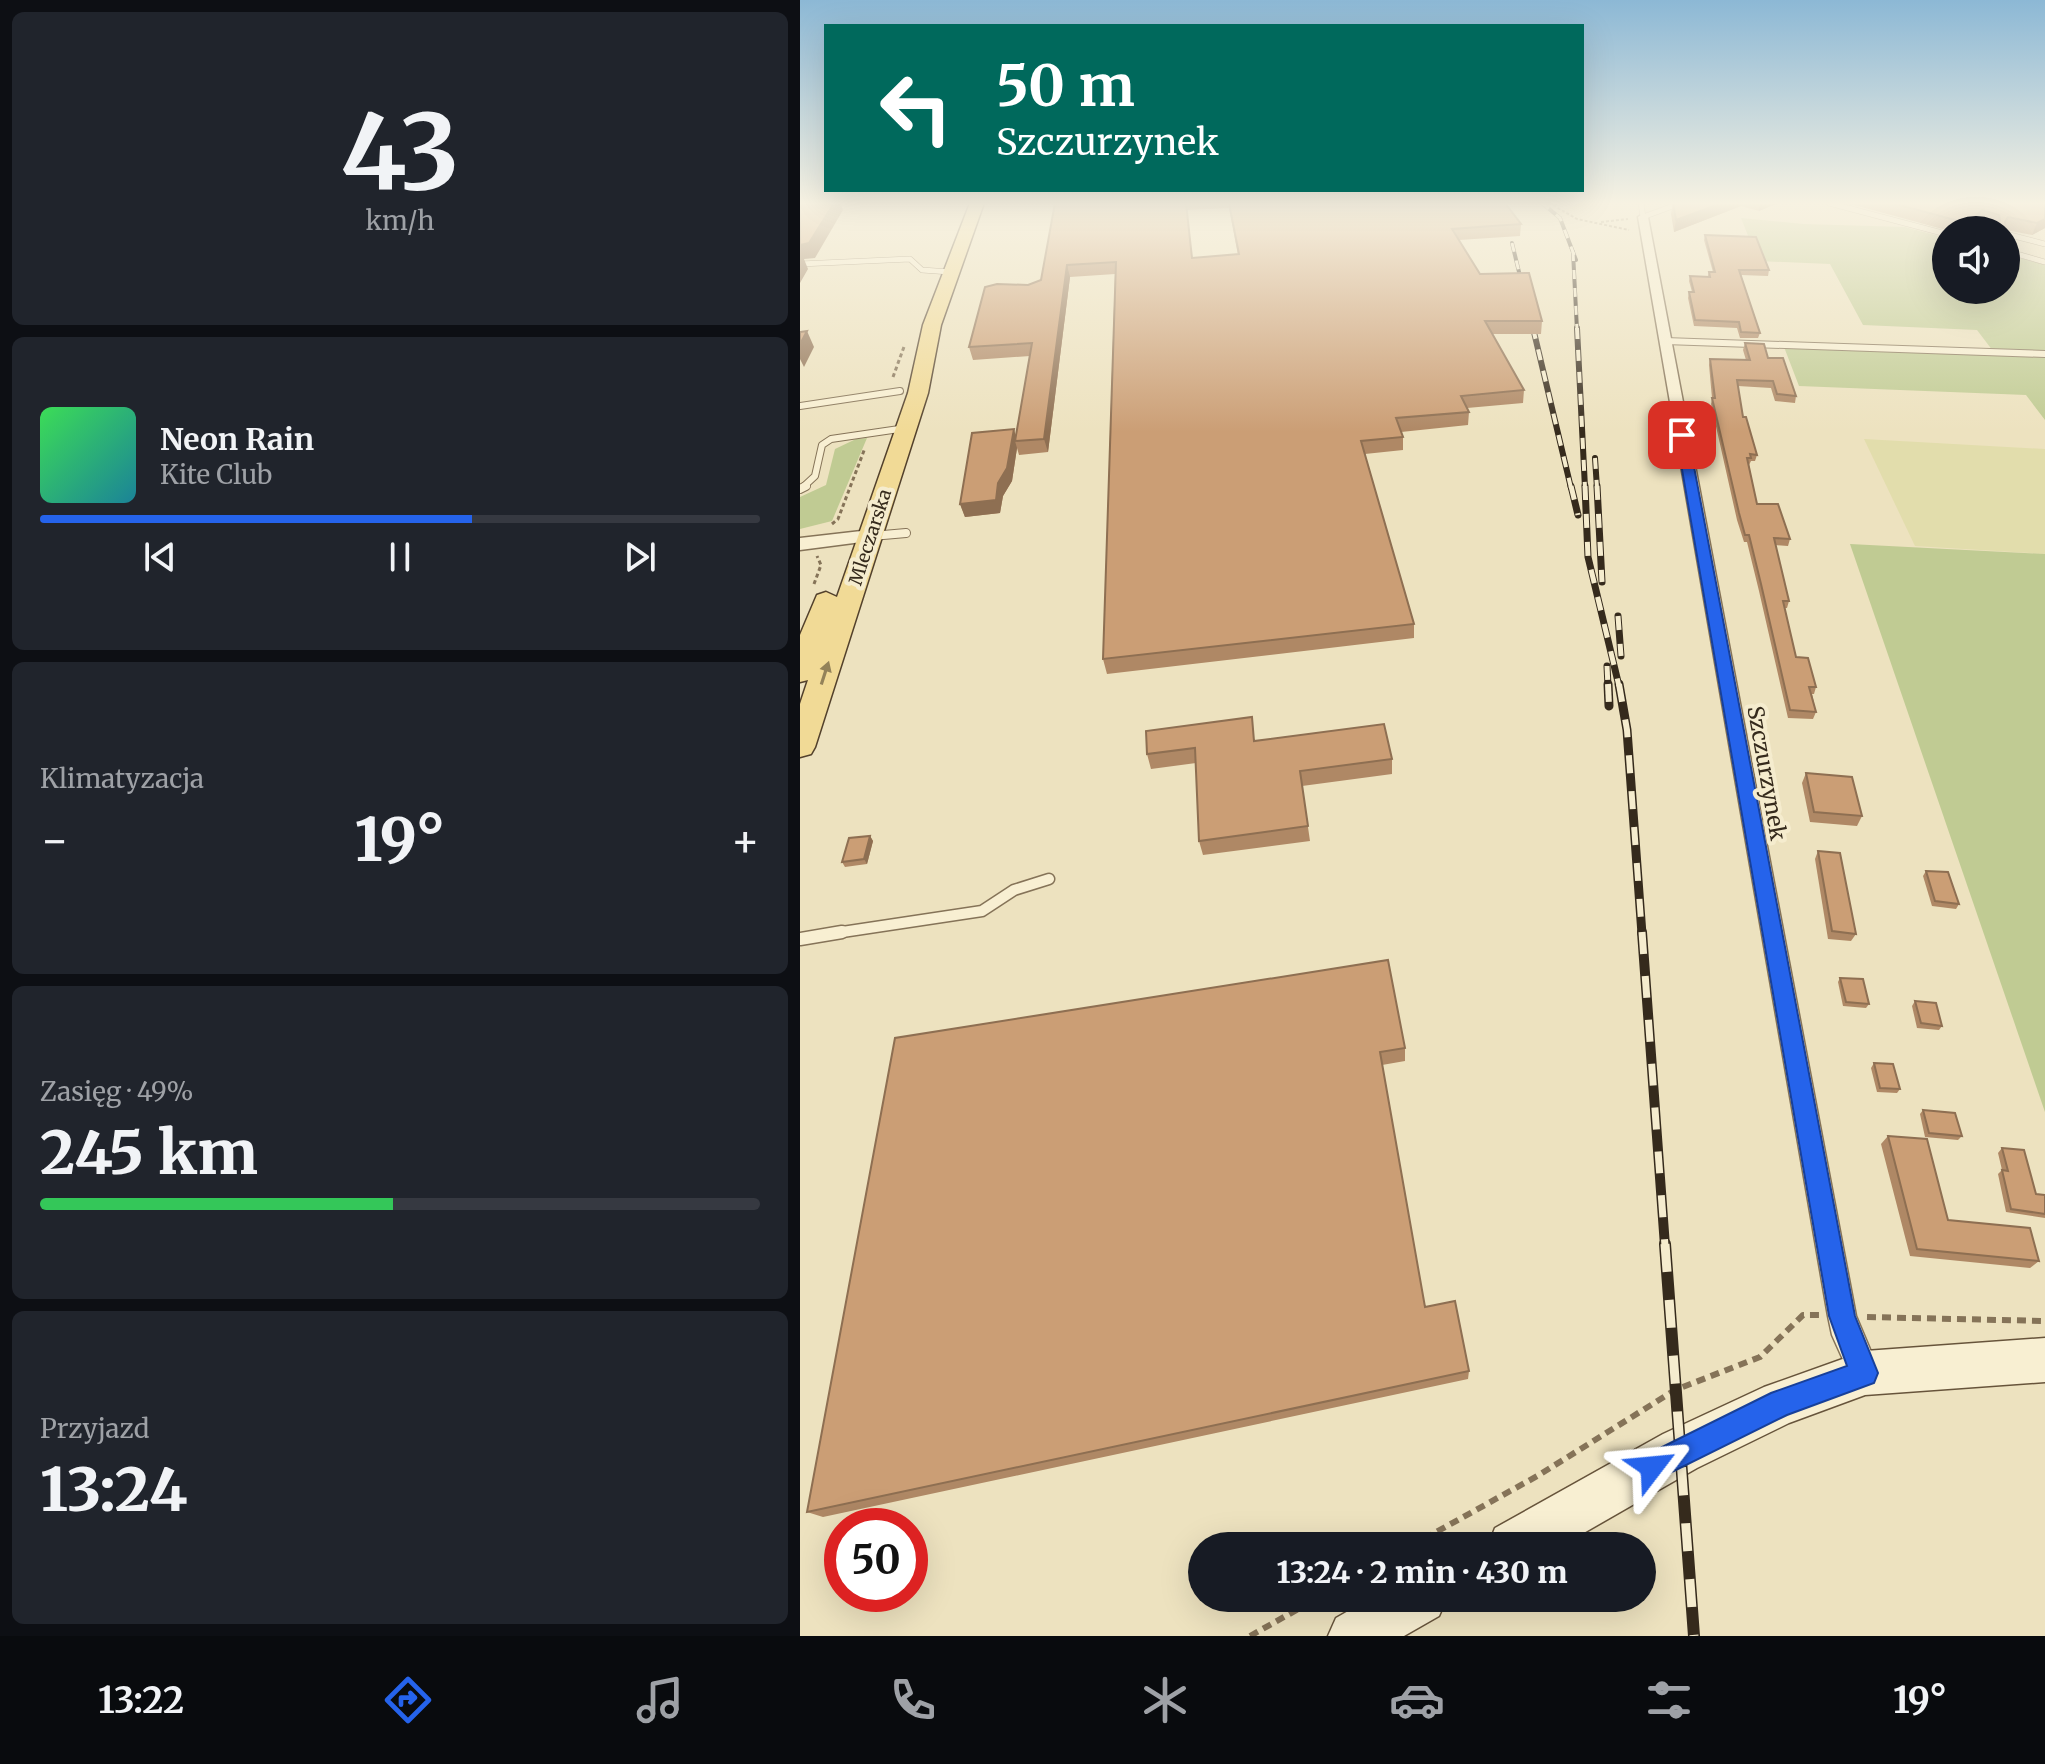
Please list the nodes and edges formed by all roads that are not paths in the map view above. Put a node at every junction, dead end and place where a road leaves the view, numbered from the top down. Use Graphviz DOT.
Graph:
graph roads {
  1 [pos="948,279"];
  2 [pos="1654,279"];
  3 [pos="932,325"];
  4 [pos="1665,341"];
  5 [pos="2045,354"];
  6 [pos="900,391"];
  7 [pos="800,406"];
  8 [pos="896,429"];
  9 [pos="800,489"];
  10 [pos="906,533"];
  11 [pos="859,537"];
  12 [pos="800,544"];
  13 [pos="800,673"];
  14 [pos="800,747"];
  15 [pos="1049,879"];
  16 [pos="800,939"];
  17 [pos="2045,1360"];
  18 [pos="1865,1373"];
  19 [pos="1538,1532"];
  20 [pos="1396,1612"];
  21 [pos="1354,1636"];
  1 -- 3 [label="main road, Mleczarska"];
  2 -- 4 [label="street, Szczurzynek"];
  3 -- 6 [label="main road, Mleczarska"];
  3 -- 8 [label="main road, Mleczarska"];
  4 -- 5 [label="lane"];
  4 -- 18 [label="street, Szczurzynek"];
  6 -- 7 [label="lane"];
  6 -- 8 [label="main road, Mleczarska"];
  8 -- 9 [label="lane"];
  8 -- 11 [label="main road, Mleczarska"];
  10 -- 11 [label="lane"];
  11 -- 12 [label="street"];
  11 -- 13 [label="main road, Mleczarska"];
  14 -- 11 [label="main road, Mleczarska, one-way"];
  15 -- 16 [label="lane"];
  17 -- 18 [label="main road"];
  18 -- 19 [label="main road"];
  20 -- 21 [label="main road"];
}
